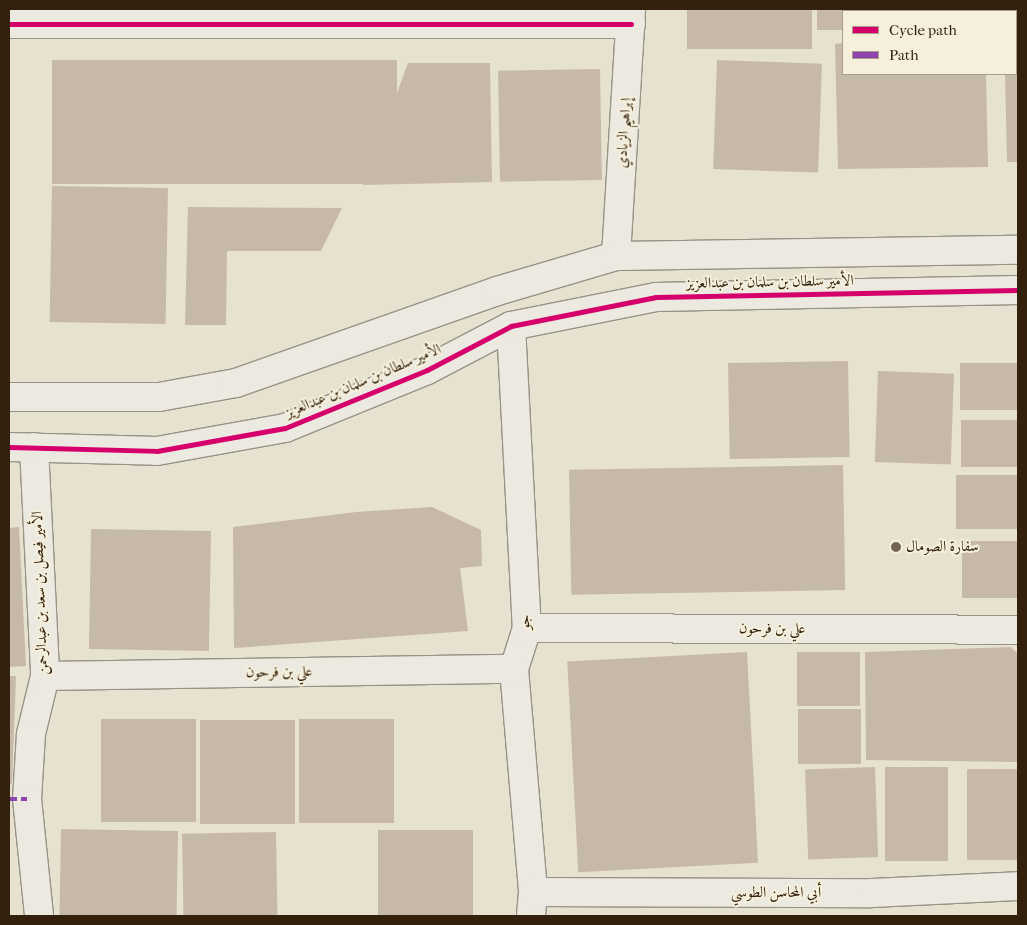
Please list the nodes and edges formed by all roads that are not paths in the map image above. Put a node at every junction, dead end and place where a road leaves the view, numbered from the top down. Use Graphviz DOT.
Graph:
graph roads {
  1 [pos="426,16"];
  2 [pos="631,16"];
  3 [pos="9,24"];
  4 [pos="1018,250"];
  5 [pos="616,256"];
  6 [pos="1018,290"];
  7 [pos="511,326"];
  8 [pos="9,397"];
  9 [pos="22,447"];
  10 [pos="527,628"];
  11 [pos="1018,630"];
  12 [pos="514,669"];
  13 [pos="44,676"];
  14 [pos="18,799"];
  15 [pos="1018,886"];
  16 [pos="532,904"];
  17 [pos="873,905"];
  18 [pos="39,916"];
  1 -- 2 [label="street"];
  1 -- 3 [label="street"];
  2 -- 5 [label="street, إبراهيم الزيادي"];
  4 -- 5 [label="street, الأمير سلطان بن سلمان بن عبدالعزيز"];
  5 -- 8 [label="street, الأمير سلطان بن سلمان بن عبدالعزيز"];
  6 -- 7 [label="street, الأمير سلطان بن سلمان بن عبدالعزيز"];
  7 -- 9 [label="street, الأمير سلطان بن سلمان بن عبدالعزيز"];
  7 -- 10 [label="street, جو"];
  9 -- 13 [label="street, الأمير فيصل بن سعد بن عبدالرحمن"];
  10 -- 11 [label="street, علي بن فرحون"];
  10 -- 12 [label="street, جو"];
  12 -- 13 [label="street, علي بن فرحون"];
  12 -- 16 [label="street, جو"];
  13 -- 14 [label="street, الأمير فيصل بن سعد بن عبدالرحمن"];
  14 -- 18 [label="street, الأمير فيصل بن سعد بن عبدالرحمن"];
  15 -- 17 [label="street, أبي المحاسن الطوسي"];
  16 -- 17 [label="street, أبي المحاسن الطوسي"];
}
